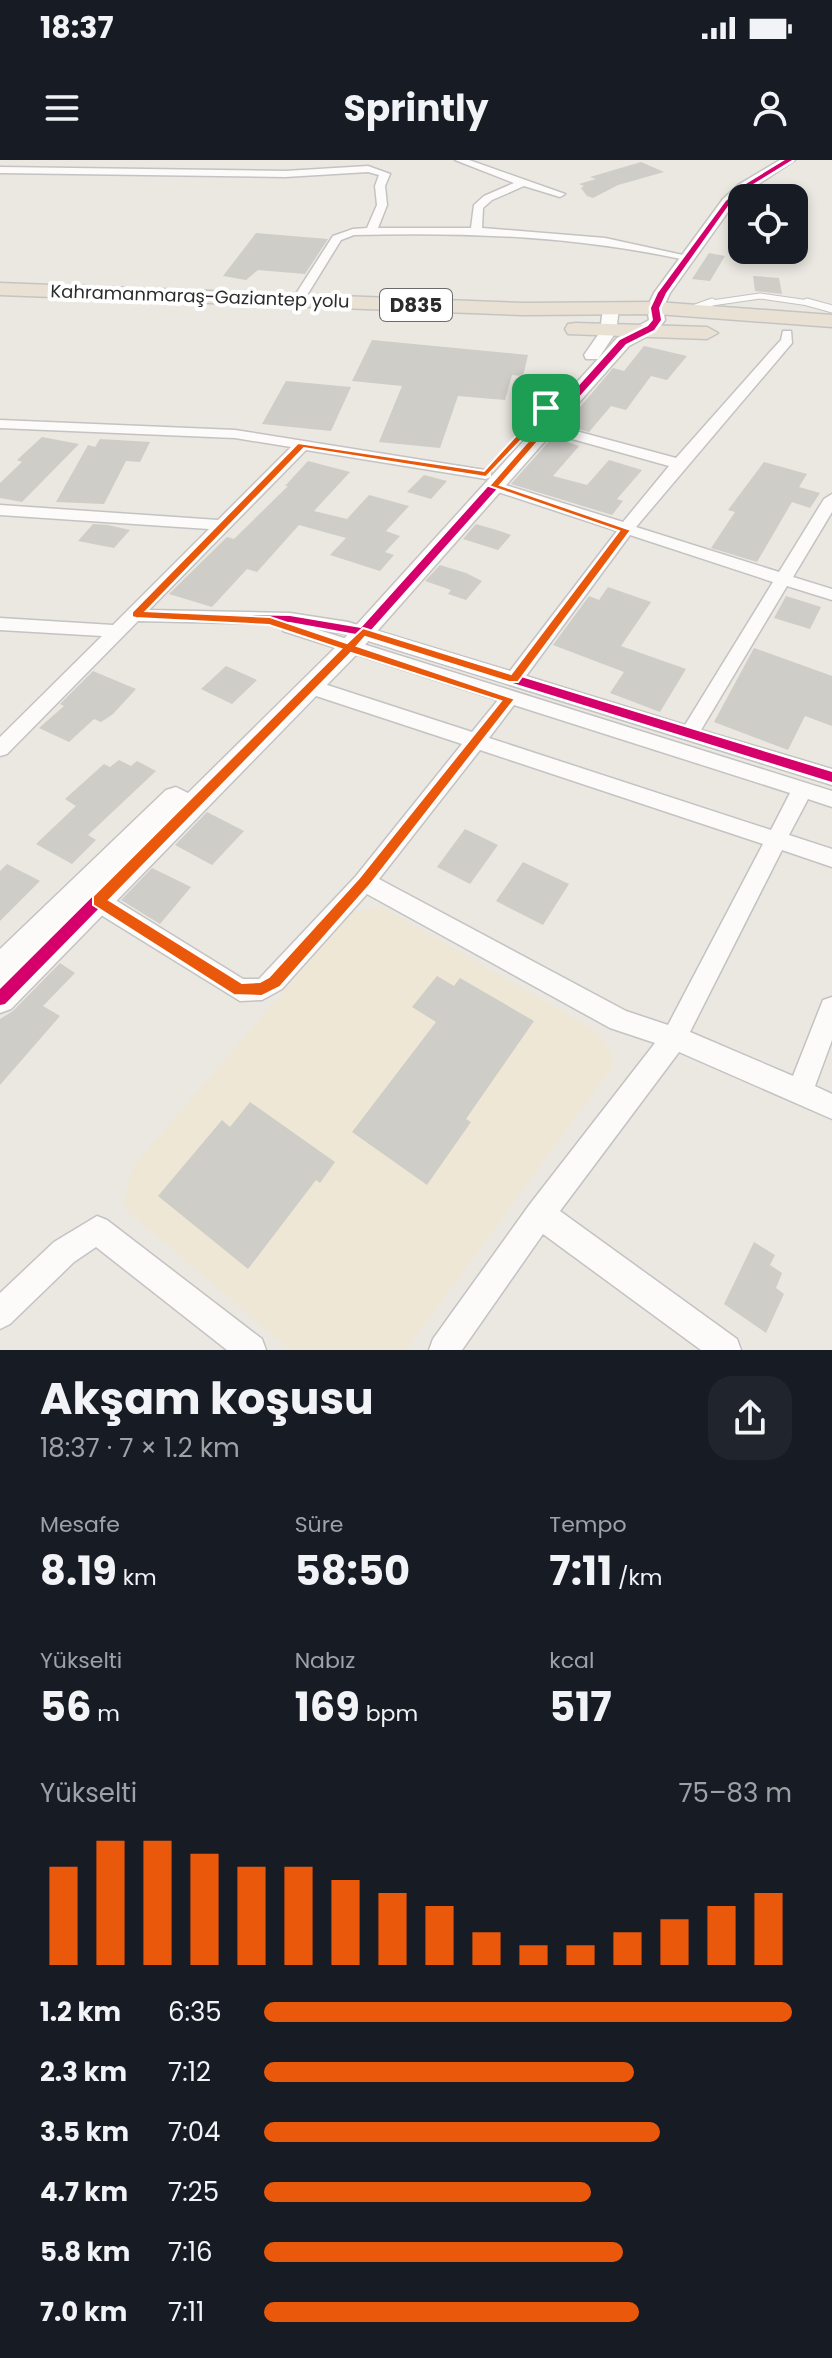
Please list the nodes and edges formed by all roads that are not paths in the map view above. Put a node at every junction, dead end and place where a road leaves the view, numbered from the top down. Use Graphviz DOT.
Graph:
graph roads {
  1 [pos="460,160"];
  2 [pos="789,160"];
  3 [pos="0,170"];
  4 [pos="520,184"];
  5 [pos="560,194"];
  6 [pos="371,232"];
  7 [pos="476,233"];
  8 [pos="686,257"];
  9 [pos="0,289"];
  10 [pos="298,300"];
  11 [pos="0,301"];
  12 [pos="655,308"];
  13 [pos="832,309"];
  14 [pos="689,311"];
  15 [pos="609,320"];
  16 [pos="832,321"];
  17 [pos="644,332"];
  18 [pos="787,334"];
  19 [pos="832,334"];
  20 [pos="550,416"];
  21 [pos="0,424"];
  22 [pos="302,445"];
  23 [pos="679,464"];
  24 [pos="490,480"];
  25 [pos="832,499"];
  26 [pos="0,510"];
  27 [pos="825,520"];
  28 [pos="224,525"];
  29 [pos="626,530"];
  30 [pos="782,579"];
  31 [pos="832,595"];
  32 [pos="383,610"];
  33 [pos="136,615"];
  34 [pos="0,624"];
  35 [pos="120,631"];
  36 [pos="348,638"];
  37 [pos="405,645"];
  38 [pos="311,687"];
  39 [pos="511,689"];
  40 [pos="690,732"];
  41 [pos="478,741"];
  42 [pos="0,749"];
  43 [pos="832,777"];
  44 [pos="802,790"];
  45 [pos="832,799"];
  46 [pos="777,840"];
  47 [pos="832,858"];
  48 [pos="364,882"];
  49 [pos="90,896"];
  50 [pos="0,969"];
  51 [pos="0,999"];
  52 [pos="832,1008"];
  53 [pos="674,1039"];
  54 [pos="800,1091"];
  55 [pos="832,1107"];
  56 [pos="540,1214"];
  57 [pos="0,1314"];
  58 [pos="251,1350"];
  59 [pos="444,1350"];
  60 [pos="726,1350"];
  1 -- 4 [label="street"];
  2 -- 8 [label="street"];
  3 -- 6 [label="street"];
  4 -- 5 [label="street"];
  4 -- 7 [label="street"];
  6 -- 7 [label="street"];
  6 -- 10 [label="street"];
  7 -- 8 [label="street"];
  8 -- 12 [label="street"];
  9 -- 10 [label="highway, Kahramanmaraş-Gaziantep yolu / D835"];
  10 -- 15 [label="highway, Kahramanmaraş-Gaziantep yolu / D835"];
  11 -- 15 [label="highway, Kahramanmaraş-Gaziantep yolu / D835"];
  12 -- 14 [label="highway, Kahramanmaraş-Gaziantep yolu / D835"];
  12 -- 15 [label="highway, Kahramanmaraş-Gaziantep yolu / D835"];
  12 -- 17 [label="street"];
  13 -- 14 [label="lane"];
  14 -- 16 [label="highway, Kahramanmaraş-Gaziantep yolu / D835"];
  15 -- 17 [label="highway, Kahramanmaraş-Gaziantep yolu / D835"];
  15 -- 20 [label="street"];
  17 -- 18 [label="highway, Kahramanmaraş-Gaziantep yolu / D835"];
  17 -- 20 [label="street"];
  18 -- 19 [label="highway, Kahramanmaraş-Gaziantep yolu / D835"];
  18 -- 23 [label="street"];
  20 -- 23 [label="street"];
  20 -- 24 [label="street"];
  21 -- 22 [label="street"];
  22 -- 24 [label="street"];
  22 -- 28 [label="street"];
  23 -- 29 [label="street"];
  24 -- 29 [label="street"];
  24 -- 32 [label="street"];
  24 -- 36 [label="street"];
  25 -- 27 [label="street"];
  26 -- 28 [label="street"];
  27 -- 30 [label="street"];
  28 -- 33 [label="street"];
  29 -- 30 [label="street"];
  29 -- 39 [label="street"];
  30 -- 31 [label="street"];
  30 -- 40 [label="street"];
  32 -- 36 [label="street"];
  32 -- 37 [label="street"];
  33 -- 35 [label="street"];
  33 -- 36 [label="street"];
  34 -- 35 [label="street"];
  35 -- 42 [label="street"];
  36 -- 37 [label="street"];
  36 -- 38 [label="street"];
  36 -- 39 [label="street"];
  36 -- 49 [label="street"];
  37 -- 39 [label="street"];
  38 -- 41 [label="street"];
  38 -- 49 [label="street"];
  39 -- 40 [label="street"];
  39 -- 41 [label="street"];
  39 -- 44 [label="street"];
  40 -- 43 [label="street"];
  41 -- 46 [label="street"];
  41 -- 48 [label="street"];
  44 -- 45 [label="street"];
  44 -- 46 [label="street"];
  46 -- 47 [label="street"];
  46 -- 53 [label="street"];
  48 -- 49 [label="street"];
  48 -- 53 [label="street"];
  49 -- 50 [label="street"];
  49 -- 51 [label="street"];
  52 -- 54 [label="street"];
  53 -- 54 [label="street"];
  53 -- 56 [label="street"];
  54 -- 55 [label="street"];
  56 -- 59 [label="street"];
  56 -- 60 [label="street"];
  57 -- 58 [label="street"];
}
